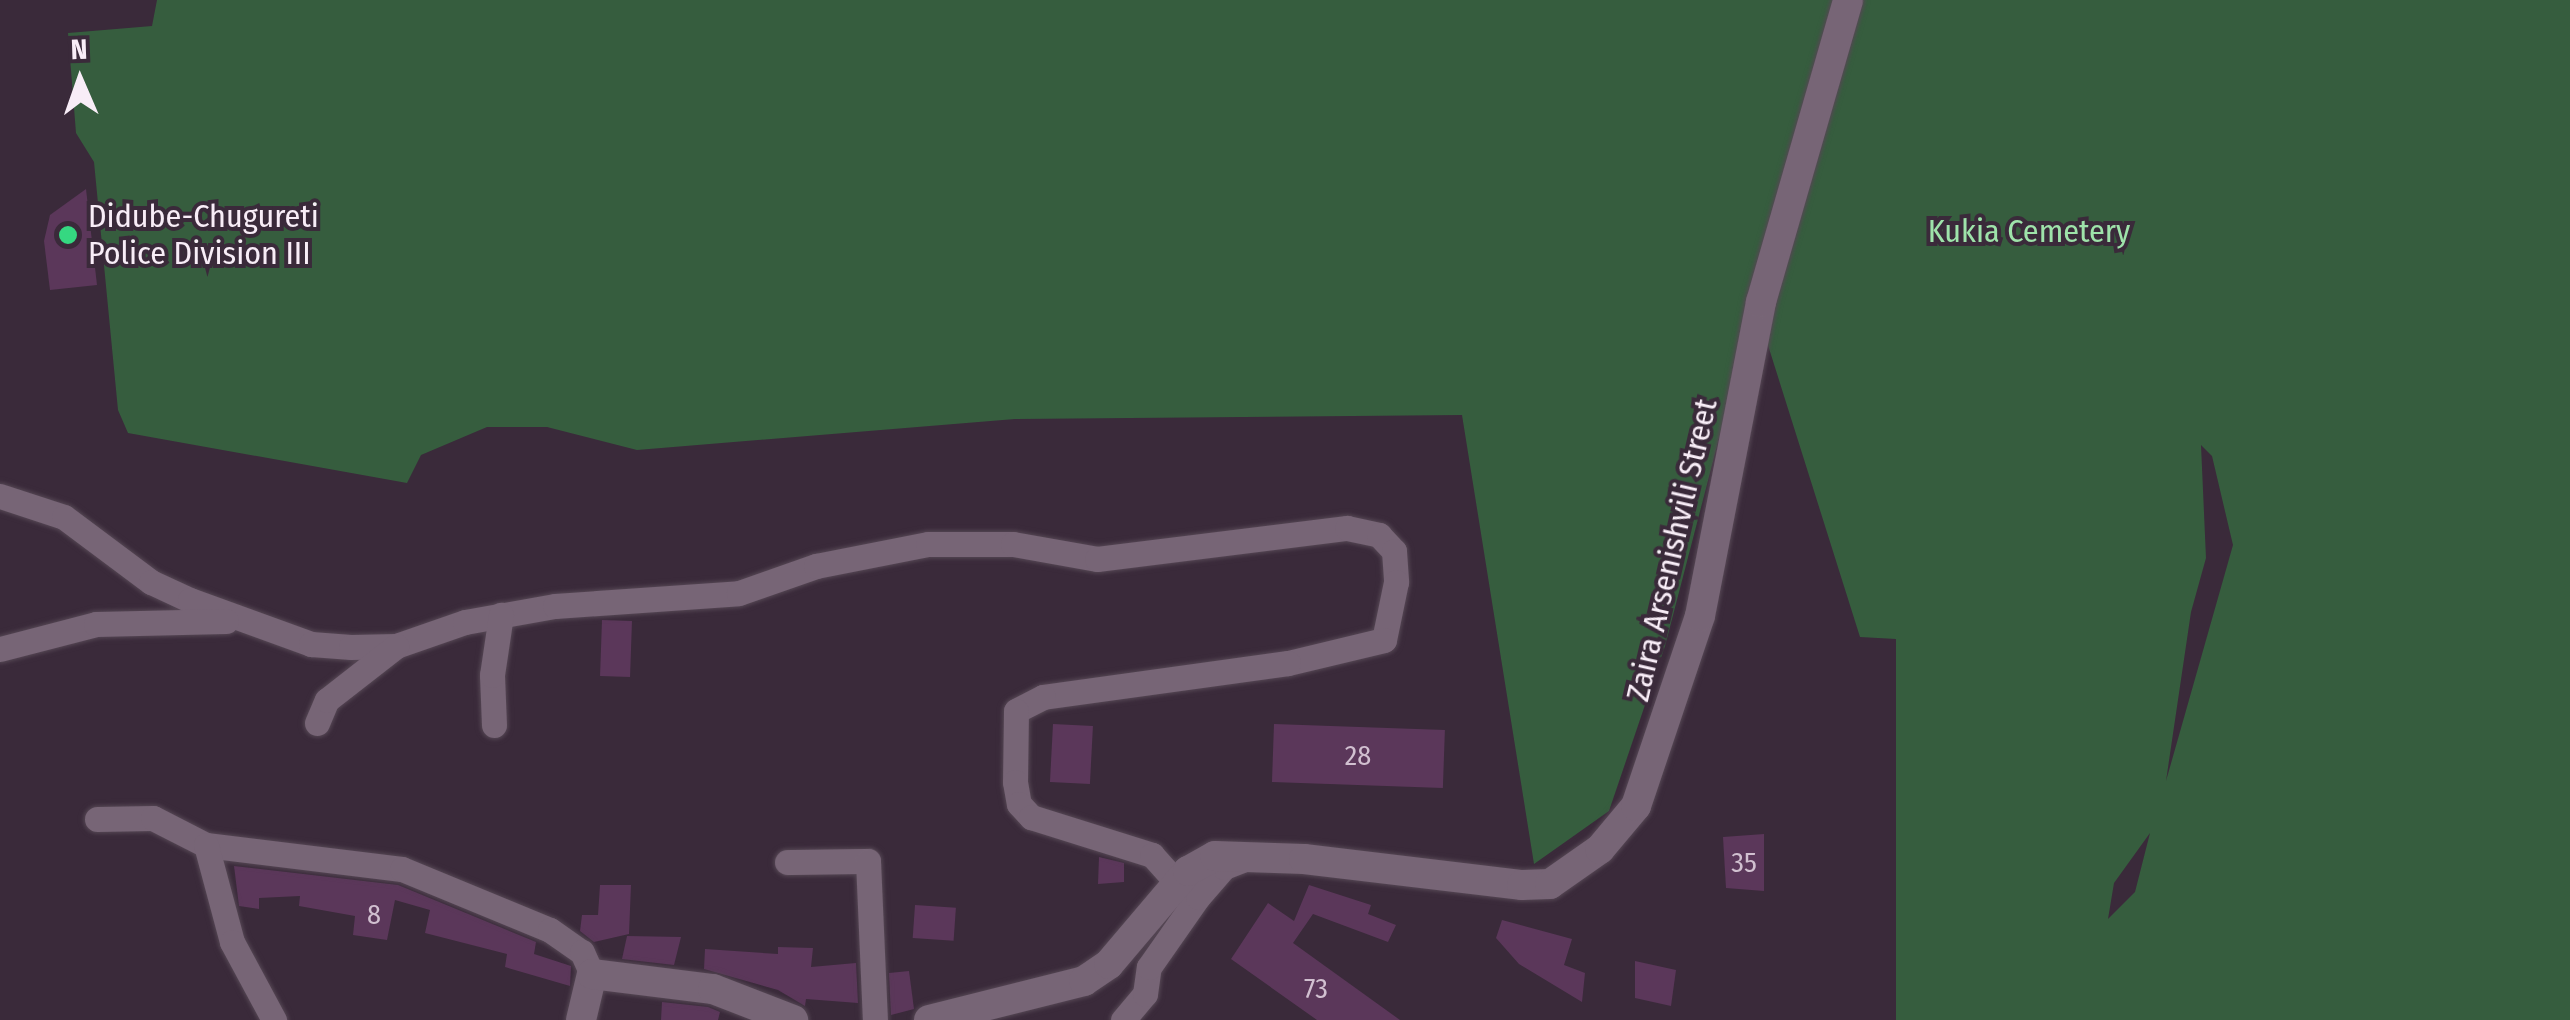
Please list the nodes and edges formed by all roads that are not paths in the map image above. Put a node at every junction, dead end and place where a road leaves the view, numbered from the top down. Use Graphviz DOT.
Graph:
graph roads {
  1 [pos="1848,0"];
  2 [pos="0,496"];
  3 [pos="500,616"];
  4 [pos="256,622"];
  5 [pos="396,646"];
  6 [pos="0,648"];
  7 [pos="318,723"];
  8 [pos="494,725"];
  9 [pos="97,818"];
  10 [pos="206,845"];
  11 [pos="788,862"];
  12 [pos="1188,890"];
  13 [pos="592,974"];
  14 [pos="274,1020"];
  15 [pos="582,1020"];
  16 [pos="793,1020"];
  17 [pos="875,1020"];
  18 [pos="929,1020"];
  19 [pos="1123,1020"];
  1 -- 12 [label="street, Zaira Arsenishvili Street"];
  2 -- 4 [label="street"];
  3 -- 5 [label="street"];
  3 -- 8 [label="street"];
  3 -- 12 [label="street"];
  4 -- 5 [label="street"];
  4 -- 6 [label="street"];
  5 -- 7 [label="street"];
  9 -- 10 [label="street"];
  10 -- 13 [label="street"];
  10 -- 14 [label="street"];
  11 -- 17 [label="street"];
  12 -- 18 [label="street, Zaira Arsenishvili Street"];
  12 -- 19 [label="street"];
  13 -- 15 [label="street"];
  13 -- 16 [label="street"];
}
